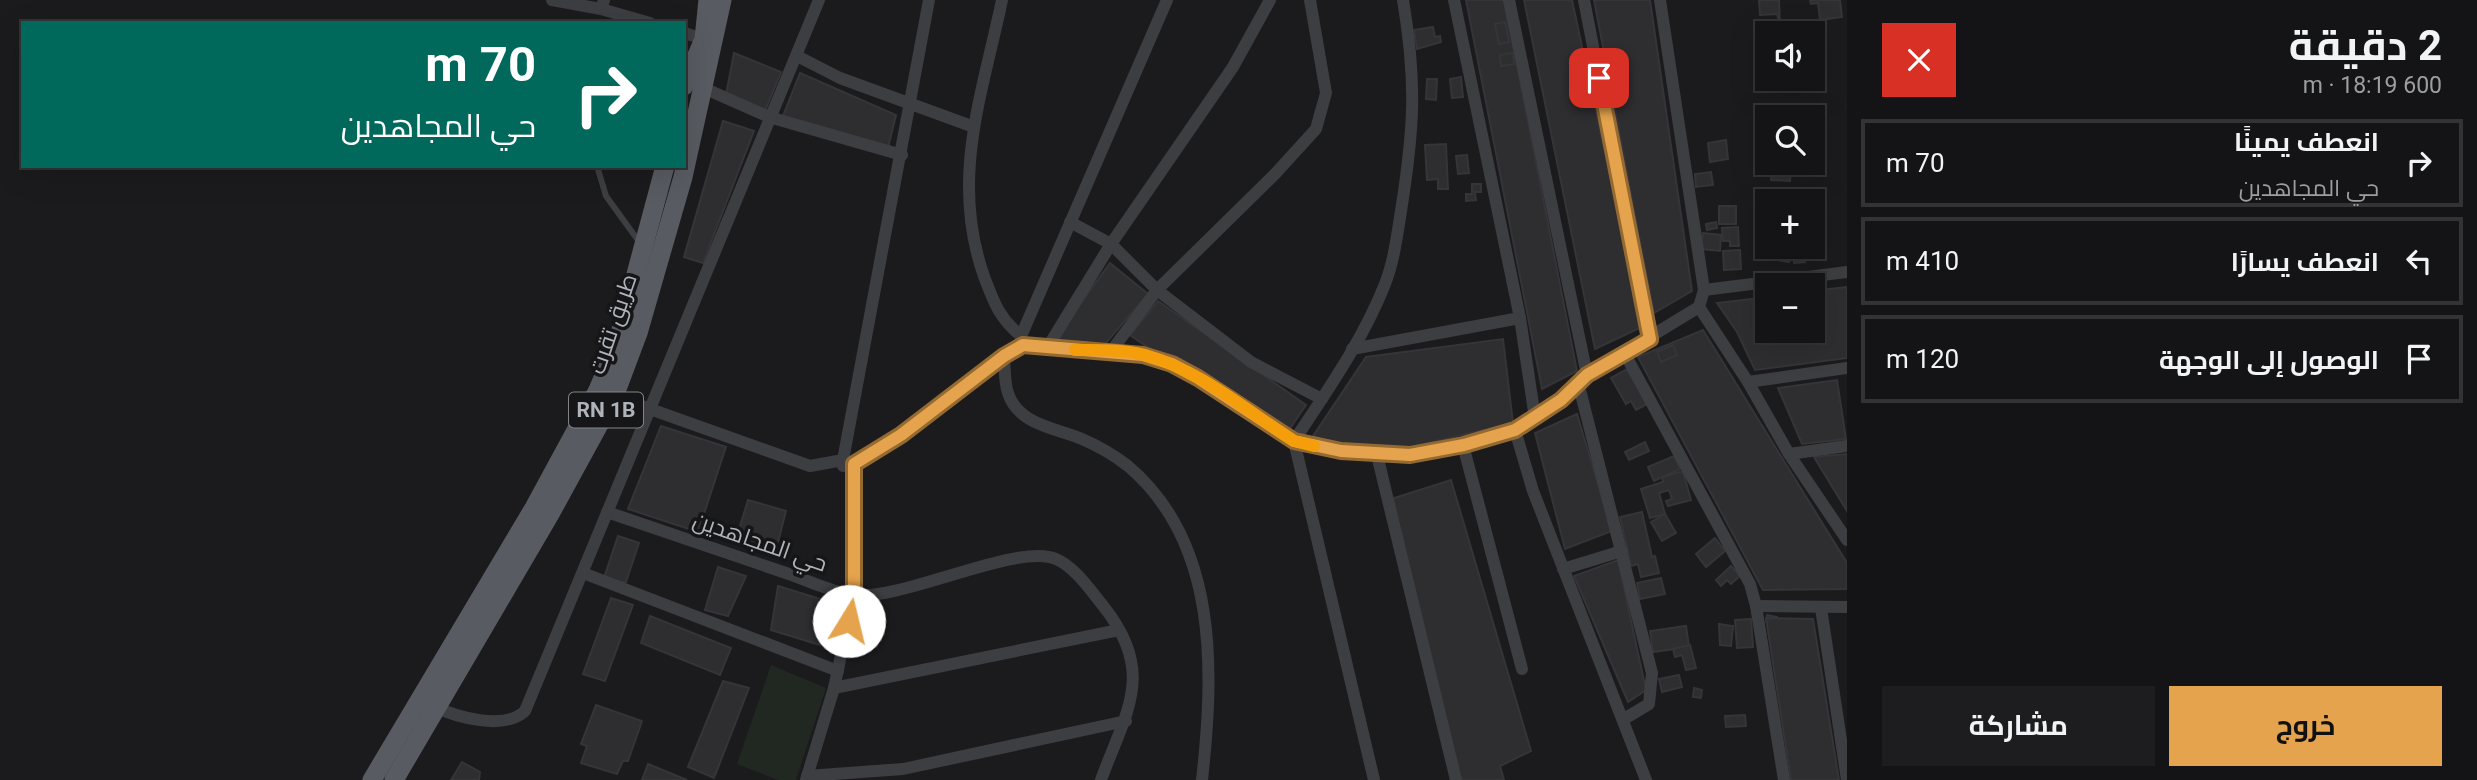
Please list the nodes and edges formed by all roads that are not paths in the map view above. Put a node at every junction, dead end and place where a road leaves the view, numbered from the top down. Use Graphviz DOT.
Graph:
graph roads {
  1 [pos="552,0"];
  2 [pos="708,0"];
  3 [pos="722,0"];
  4 [pos="819,0"];
  5 [pos="929,0"];
  6 [pos="1002,0"];
  7 [pos="1167,0"];
  8 [pos="1270,0"];
  9 [pos="1310,0"];
  10 [pos="1403,0"];
  11 [pos="1454,0"];
  12 [pos="1509,0"];
  13 [pos="1584,0"];
  14 [pos="1660,0"];
  15 [pos="602,4"];
  16 [pos="645,21"];
  17 [pos="686,34"];
  18 [pos="704,39"];
  19 [pos="797,56"];
  20 [pos="690,83"];
  21 [pos="686,101"];
  22 [pos="911,103"];
  23 [pos="769,117"];
  24 [pos="974,127"];
  25 [pos="902,155"];
  26 [pos="598,168"];
  27 [pos="665,168"];
  28 [pos="671,168"];
  29 [pos="1070,222"];
  30 [pos="1111,244"];
  31 [pos="652,255"];
  32 [pos="1847,272"];
  33 [pos="1157,290"];
  34 [pos="1704,290"];
  35 [pos="1699,307"];
  36 [pos="1520,318"];
  37 [pos="1650,339"];
  38 [pos="1022,340"];
  39 [pos="1048,345"];
  40 [pos="1352,349"];
  41 [pos="1112,350"];
  42 [pos="1625,355"];
  43 [pos="1004,356"];
  44 [pos="1847,369"];
  45 [pos="1583,380"];
  46 [pos="1748,382"];
  47 [pos="606,393"];
  48 [pos="1322,399"];
  49 [pos="650,411"];
  50 [pos="1535,418"];
  51 [pos="1515,430"];
  52 [pos="1294,441"];
  53 [pos="1464,445"];
  54 [pos="1847,446"];
  55 [pos="1789,454"];
  56 [pos="1377,455"];
  57 [pos="848,462"];
  58 [pos="607,512"];
  59 [pos="1847,540"];
  60 [pos="1622,551"];
  61 [pos="1563,569"];
  62 [pos="583,573"];
  63 [pos="854,596"];
  64 [pos="1756,606"];
  65 [pos="1847,607"];
  66 [pos="1821,608"];
  67 [pos="1119,630"];
  68 [pos="1522,669"];
  69 [pos="838,671"];
  70 [pos="834,688"];
  71 [pos="429,704"];
  72 [pos="1624,719"];
  73 [pos="1126,721"];
  74 [pos="806,778"];
  75 [pos="372,780"];
  76 [pos="394,780"];
  77 [pos="1101,780"];
  78 [pos="1202,780"];
  79 [pos="1374,780"];
  80 [pos="1456,780"];
  81 [pos="1646,780"];
  82 [pos="1784,780"];
  83 [pos="1847,780"];
  1 -- 15 [label="street"];
  2 -- 18 [label="main road, طريق تقرت / RN 1B"];
  3 -- 20 [label="main road, طريق تقرت / RN 1B"];
  4 -- 19 [label="street"];
  5 -- 22 [label="street, حي المجاهدين"];
  6 -- 24 [label="street"];
  7 -- 29 [label="street"];
  8 -- 30 [label="street"];
  9 -- 33 [label="street"];
  10 -- 40 [label="street"];
  11 -- 36 [label="street"];
  12 -- 45 [label="street"];
  13 -- 37 [label="street"];
  14 -- 34 [label="street"];
  15 -- 16 [label="street"];
  17 -- 18 [label="street"];
  18 -- 20 [label="main road, طريق تقرت / RN 1B"];
  19 -- 22 [label="street"];
  19 -- 23 [label="street"];
  20 -- 21 [label="main road, طريق تقرت / RN 1B"];
  20 -- 23 [label="street"];
  22 -- 24 [label="street"];
  22 -- 25 [label="street, حي المجاهدين"];
  23 -- 25 [label="street"];
  23 -- 49 [label="street"];
  24 -- 38 [label="street"];
  25 -- 57 [label="street, حي المجاهدين"];
  26 -- 31 [label="lane"];
  27 -- 31 [label="main road, طريق تقرت / RN 1B"];
  28 -- 31 [label="main road, طريق تقرت / RN 1B"];
  29 -- 30 [label="street"];
  29 -- 38 [label="street"];
  30 -- 33 [label="street"];
  30 -- 39 [label="street"];
  31 -- 47 [label="main road, طريق تقرت / RN 1B"];
  32 -- 34 [label="street"];
  33 -- 41 [label="street"];
  33 -- 48 [label="street"];
  34 -- 35 [label="street"];
  35 -- 37 [label="street"];
  35 -- 46 [label="street"];
  36 -- 40 [label="street"];
  36 -- 50 [label="street"];
  37 -- 42 [label="street"];
  38 -- 39 [label="street"];
  38 -- 43 [label="street"];
  39 -- 41 [label="street"];
  40 -- 48 [label="street"];
  41 -- 52 [label="street"];
  42 -- 45 [label="street"];
  42 -- 64 [label="street"];
  43 -- 57 [label="street"];
  43 -- 78 [label="street"];
  44 -- 46 [label="street"];
  45 -- 50 [label="street"];
  45 -- 60 [label="street"];
  46 -- 55 [label="street"];
  47 -- 49 [label="street"];
  47 -- 71 [label="main road, طريق تقرت / RN 1B"];
  48 -- 52 [label="street"];
  49 -- 57 [label="street"];
  49 -- 58 [label="street"];
  50 -- 51 [label="street"];
  51 -- 53 [label="street"];
  51 -- 61 [label="street"];
  52 -- 56 [label="street"];
  52 -- 79 [label="street"];
  53 -- 56 [label="street"];
  53 -- 68 [label="street"];
  54 -- 55 [label="street"];
  55 -- 59 [label="street"];
  56 -- 80 [label="street"];
  57 -- 63 [label="street, حي المجاهدين"];
  58 -- 62 [label="street"];
  58 -- 63 [label="street, حي المجاهدين"];
  60 -- 61 [label="street"];
  60 -- 72 [label="street"];
  61 -- 72 [label="street"];
  62 -- 69 [label="street"];
  62 -- 71 [label="street"];
  63 -- 67 [label="street"];
  63 -- 69 [label="street"];
  64 -- 66 [label="street"];
  64 -- 82 [label="street"];
  65 -- 66 [label="street"];
  66 -- 83 [label="street"];
  67 -- 70 [label="street"];
  67 -- 73 [label="street"];
  69 -- 70 [label="street"];
  70 -- 74 [label="street"];
  71 -- 75 [label="main road, طريق تقرت / RN 1B"];
  71 -- 76 [label="main road, طريق تقرت / RN 1B"];
  72 -- 81 [label="street"];
  73 -- 74 [label="street"];
  73 -- 77 [label="street"];
}
